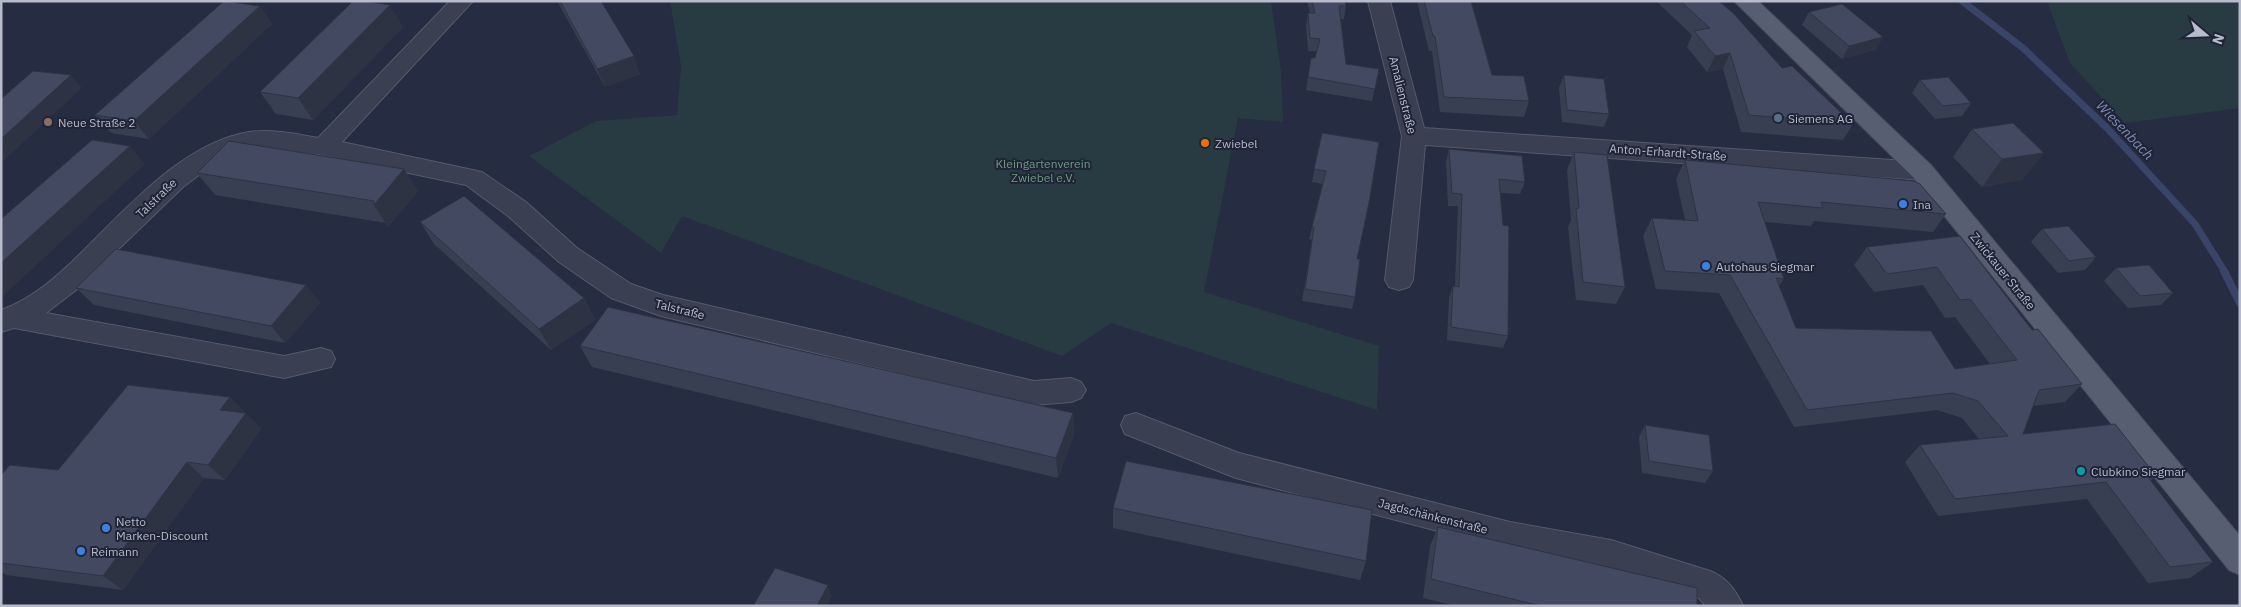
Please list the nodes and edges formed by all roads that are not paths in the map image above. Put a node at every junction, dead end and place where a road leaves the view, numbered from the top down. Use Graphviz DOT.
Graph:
graph roads {
  1 [pos="462,1"];
  2 [pos="1379,1"];
  3 [pos="1745,1"];
  4 [pos="1414,136"];
  5 [pos="323,147"];
  6 [pos="1922,170"];
  7 [pos="1399,280"];
  8 [pos="9,319"];
  9 [pos="321,359"];
  10 [pos="1071,390"];
  11 [pos="1136,425"];
  12 [pos="2240,560"];
  13 [pos="1726,606"];
  1 -- 5 [label="street"];
  2 -- 4 [label="street, Amalienstraße"];
  3 -- 6 [label="main road, Zwickauer Straße"];
  4 -- 6 [label="street, Anton-Erhardt-Straße"];
  4 -- 7 [label="street, Amalienstraße"];
  5 -- 8 [label="street, Talstraße"];
  5 -- 10 [label="street, Talstraße"];
  6 -- 12 [label="main road, Zwickauer Straße"];
  8 -- 9 [label="street, Talstraße"];
  11 -- 13 [label="street, Jagdschänkenstraße"];
}
